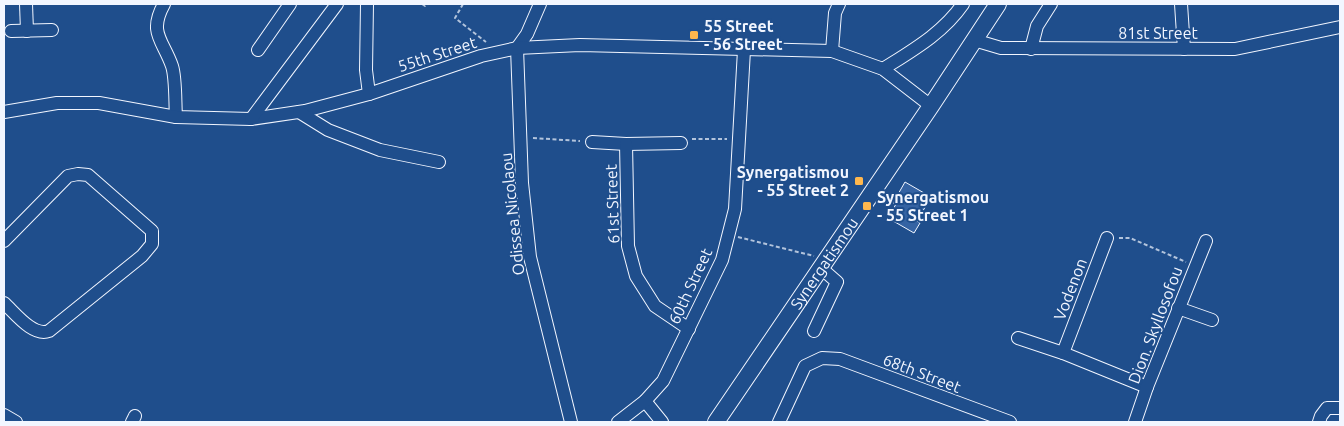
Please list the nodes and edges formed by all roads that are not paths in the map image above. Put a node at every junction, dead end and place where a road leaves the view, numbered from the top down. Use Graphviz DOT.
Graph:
graph roads {
  1 [pos="26,4"];
  2 [pos="164,4"];
  3 [pos="290,4"];
  4 [pos="338,4"];
  5 [pos="367,4"];
  6 [pos="540,4"];
  7 [pos="839,4"];
  8 [pos="963,4"];
  9 [pos="998,4"];
  10 [pos="1051,4"];
  11 [pos="1181,4"];
  12 [pos="1340,27"];
  13 [pos="52,30"];
  14 [pos="12,31"];
  15 [pos="27,31"];
  16 [pos="974,40"];
  17 [pos="517,48"];
  18 [pos="1030,49"];
  19 [pos="1184,49"];
  20 [pos="258,50"];
  21 [pos="744,50"];
  22 [pos="832,51"];
  23 [pos="883,70"];
  24 [pos="369,94"];
  25 [pos="931,106"];
  26 [pos="4,112"];
  27 [pos="299,112"];
  28 [pos="176,117"];
  29 [pos="251,119"];
  30 [pos="592,142"];
  31 [pos="626,144"];
  32 [pos="681,144"];
  33 [pos="439,162"];
  34 [pos="1107,238"];
  35 [pos="4,241"];
  36 [pos="1206,241"];
  37 [pos="824,264"];
  38 [pos="4,303"];
  39 [pos="1178,308"];
  40 [pos="1212,320"];
  41 [pos="689,329"];
  42 [pos="814,331"];
  43 [pos="1018,338"];
  44 [pos="1063,352"];
  45 [pos="1148,387"];
  46 [pos="645,401"];
  47 [pos="1334,408"];
  48 [pos="4,415"];
  49 [pos="16,422"];
  50 [pos="570,422"];
  51 [pos="618,422"];
  52 [pos="662,422"];
  53 [pos="716,422"];
  54 [pos="779,422"];
  55 [pos="1010,422"];
  56 [pos="1135,422"];
  57 [pos="1320,422"];
  1 -- 15 [label="street"];
  2 -- 28 [label="street"];
  3 -- 20 [label="street"];
  4 -- 29 [label="street"];
  5 -- 24 [label="street"];
  6 -- 17 [label="street"];
  7 -- 22 [label="street"];
  8 -- 23 [label="street"];
  9 -- 16 [label="main road, Synergatismou"];
  10 -- 18 [label="street"];
  11 -- 19 [label="street"];
  12 -- 19 [label="street, 81st Street"];
  13 -- 15 [label="street"];
  14 -- 15 [label="street"];
  16 -- 18 [label="street, 81st Street"];
  16 -- 25 [label="main road, Synergatismou"];
  17 -- 21 [label="street, 55th Street"];
  17 -- 24 [label="street, 55th Street"];
  17 -- 50 [label="street, Odissea Nicolaou"];
  18 -- 19 [label="street, 81st Street"];
  21 -- 22 [label="street, 55th Street"];
  21 -- 41 [label="street, 60th Street"];
  22 -- 23 [label="street, 55th Street"];
  23 -- 25 [label="street, 55th Street"];
  24 -- 27 [label="street, 55th Street"];
  25 -- 37 [label="main road, Synergatismou"];
  26 -- 28 [label="street, 55th Street"];
  27 -- 29 [label="street, 55th Street"];
  27 -- 33 [label="street"];
  28 -- 29 [label="street, 55th Street"];
  30 -- 31 [label="street"];
  31 -- 32 [label="street"];
  31 -- 41 [label="street, 61st Street"];
  34 -- 44 [label="street, Vodenon"];
  35 -- 38 [label="street"];
  36 -- 39 [label="street, Dion. Skyllosofou"];
  37 -- 42 [label="street"];
  37 -- 53 [label="main road, Synergatismou"];
  39 -- 40 [label="street"];
  39 -- 45 [label="street, Dion. Skyllosofou"];
  41 -- 46 [label="street, 60th Street"];
  43 -- 44 [label="street"];
  44 -- 45 [label="street"];
  45 -- 56 [label="street, Dion. Skyllosofou"];
  46 -- 51 [label="street, 60th Street"];
  46 -- 52 [label="street"];
  47 -- 57 [label="street"];
  48 -- 49 [label="street"];
  54 -- 55 [label="street, 68th Street"];
}
